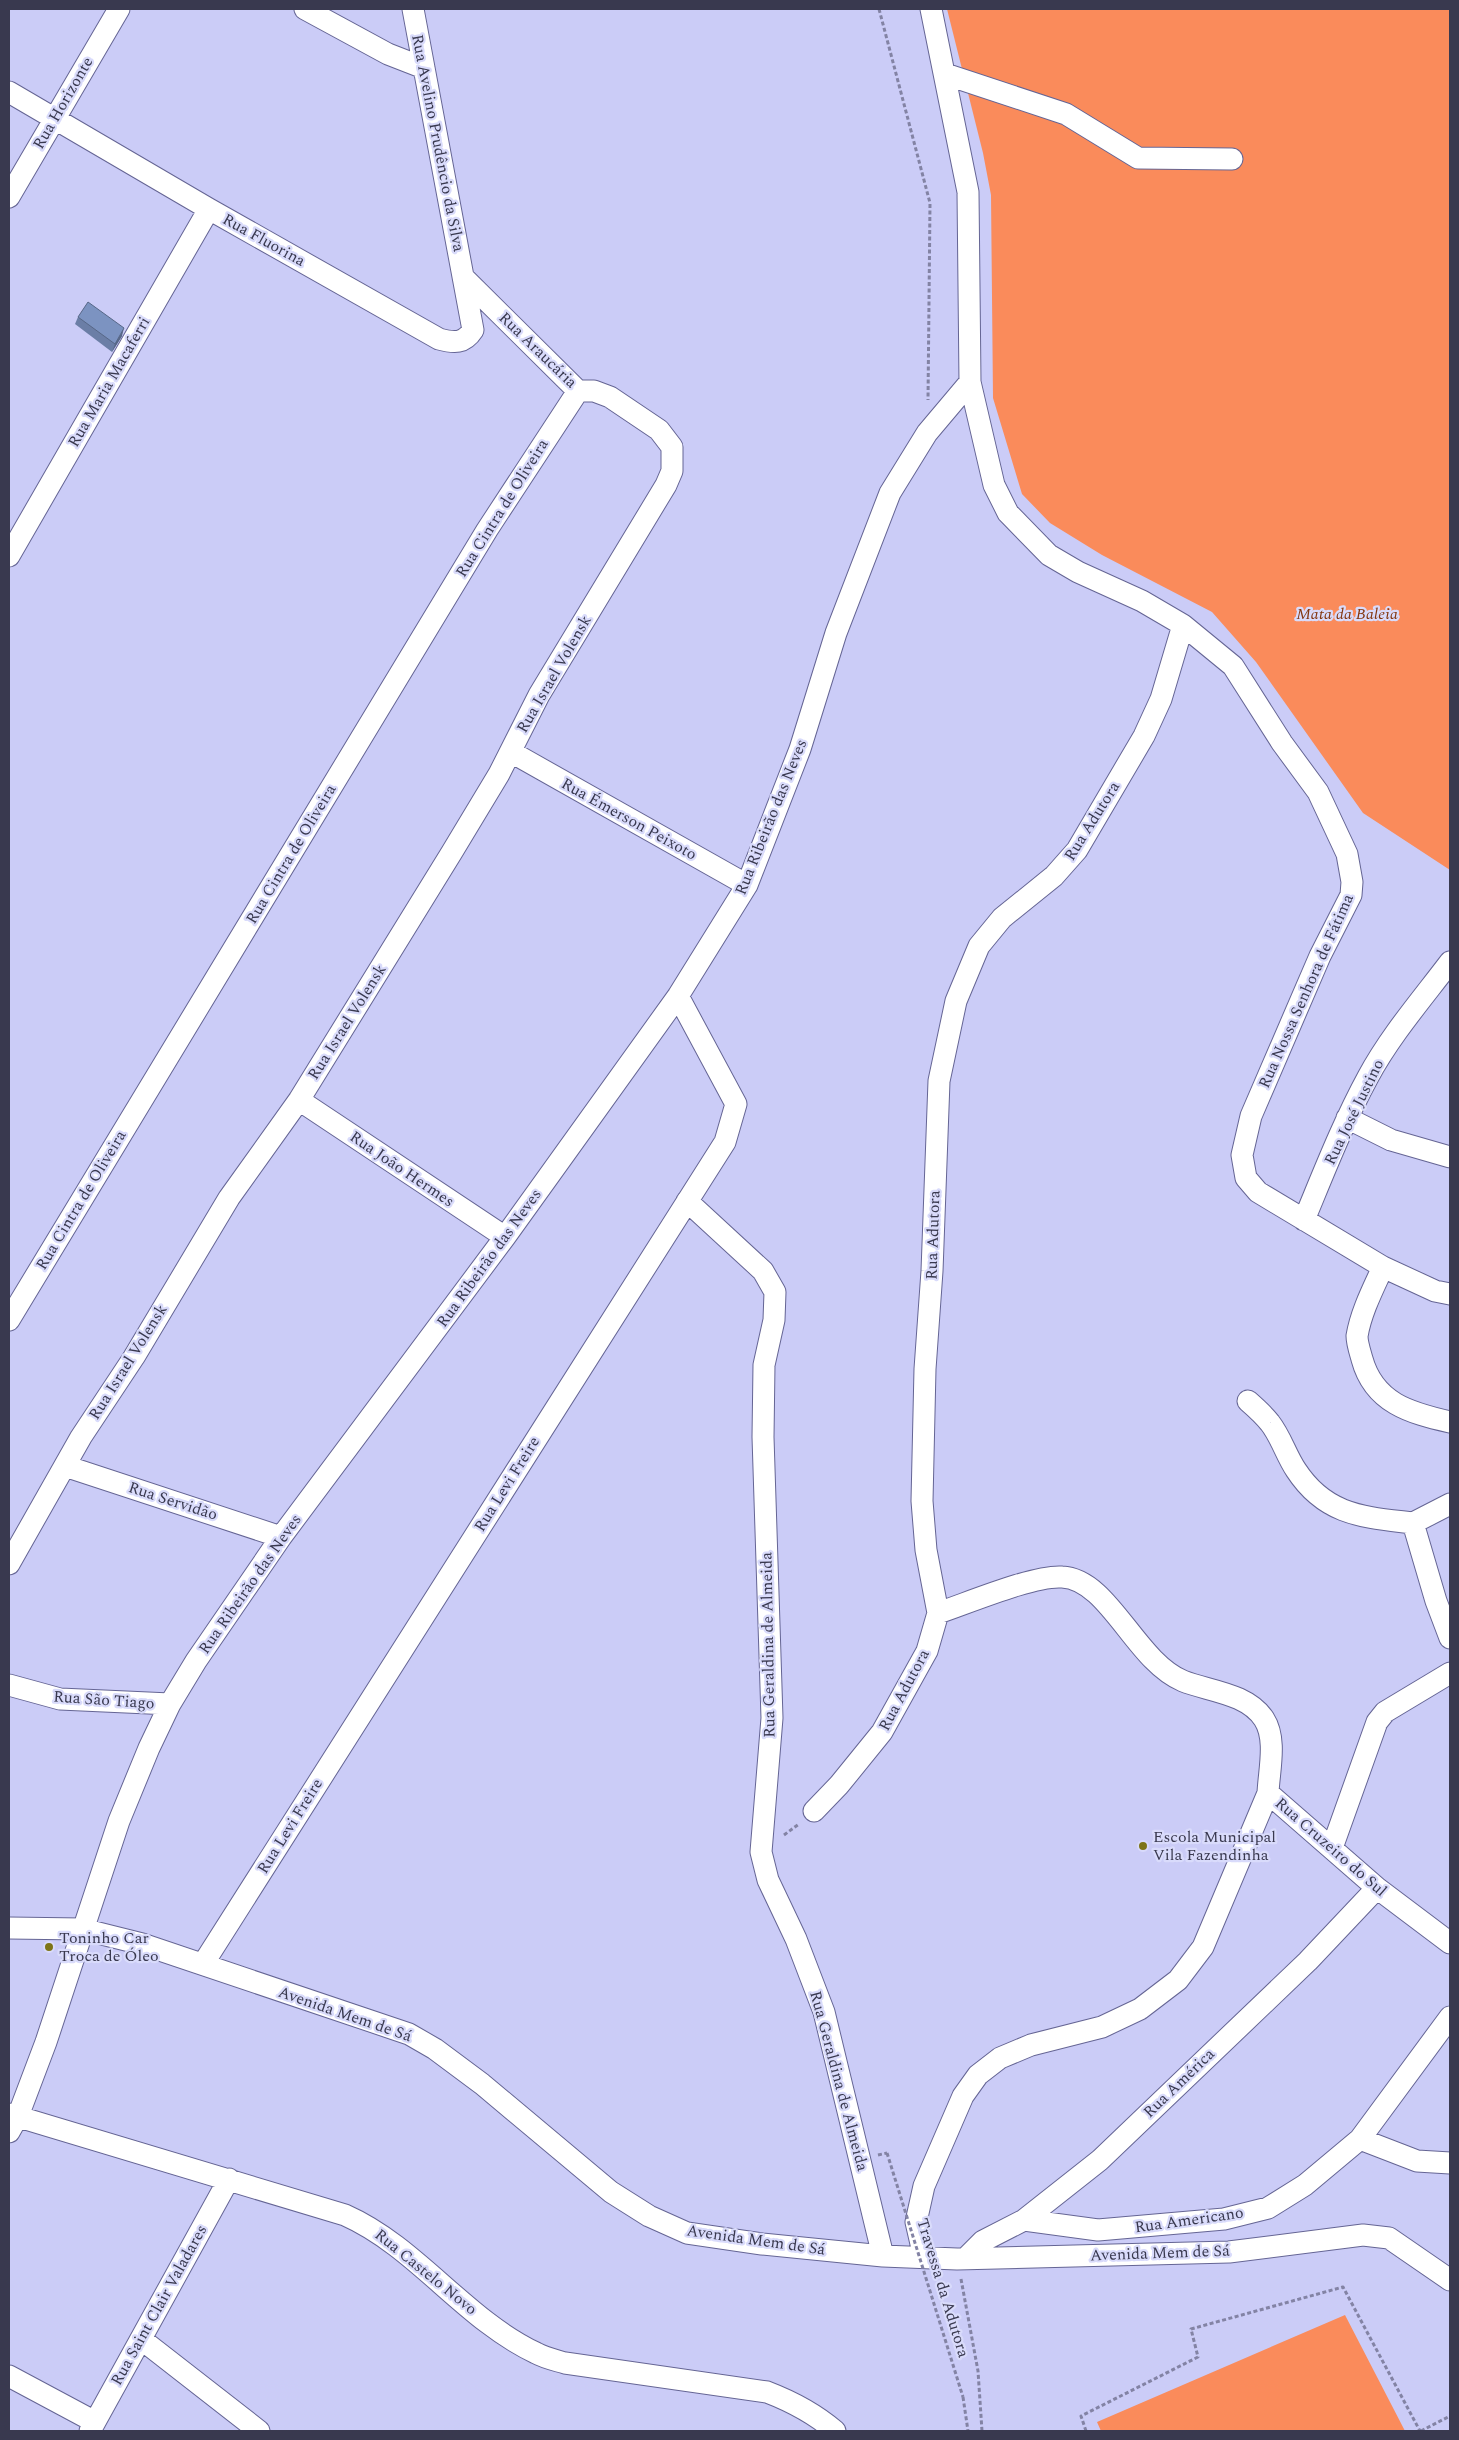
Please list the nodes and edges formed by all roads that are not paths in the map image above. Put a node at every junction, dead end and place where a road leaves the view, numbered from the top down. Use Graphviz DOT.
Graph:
graph roads {
  1 [pos="119,9"];
  2 [pos="305,9"];
  3 [pos="413,9"];
  4 [pos="931,9"];
  5 [pos="424,68"];
  6 [pos="945,74"];
  7 [pos="9,92"];
  8 [pos="53,119"];
  9 [pos="1232,159"];
  10 [pos="9,197"];
  11 [pos="209,209"];
  12 [pos="464,277"];
  13 [pos="970,382"];
  14 [pos="578,391"];
  15 [pos="672,471"];
  16 [pos="9,556"];
  17 [pos="1183,625"];
  18 [pos="510,752"];
  19 [pos="747,884"];
  20 [pos="1450,962"];
  21 [pos="678,996"];
  22 [pos="299,1100"];
  23 [pos="1347,1118"];
  24 [pos="1450,1157"];
  25 [pos="687,1201"];
  26 [pos="1304,1220"];
  27 [pos="506,1237"];
  28 [pos="1383,1267"];
  29 [pos="1450,1294"];
  30 [pos="9,1320"];
  31 [pos="1248,1402"];
  32 [pos="1450,1422"];
  33 [pos="65,1466"];
  34 [pos="1450,1504"];
  35 [pos="1413,1523"];
  36 [pos="281,1537"];
  37 [pos="9,1564"];
  38 [pos="938,1613"];
  39 [pos="1450,1638"];
  40 [pos="1450,1673"];
  41 [pos="9,1685"];
  42 [pos="170,1704"];
  43 [pos="1268,1793"];
  44 [pos="814,1812"];
  45 [pos="1332,1848"];
  46 [pos="1377,1888"];
  47 [pos="9,1928"];
  48 [pos="82,1928"];
  49 [pos="1450,1943"];
  50 [pos="202,1964"];
  51 [pos="1450,2017"];
  52 [pos="12,2121"];
  53 [pos="1360,2139"];
  54 [pos="1450,2163"];
  55 [pos="229,2180"];
  56 [pos="1024,2220"];
  57 [pos="883,2256"];
  58 [pos="924,2257"];
  59 [pos="961,2259"];
  60 [pos="1450,2280"];
  61 [pos="141,2339"];
  62 [pos="9,2376"];
  63 [pos="93,2426"];
  64 [pos="259,2431"];
  65 [pos="835,2431"];
  1 -- 8 [label="street, Rua Horizonte"];
  2 -- 5 [label="street"];
  3 -- 5 [label="street, Rua Avelino Prudêncio da Silva"];
  4 -- 6 [label="street, Rua Nossa Senhora de Fátima"];
  5 -- 12 [label="street, Rua Avelino Prudêncio da Silva"];
  6 -- 9 [label="street"];
  6 -- 13 [label="street, Rua Nossa Senhora de Fátima"];
  7 -- 8 [label="street, Rua Fluorina"];
  8 -- 10 [label="street, Rua Horizonte"];
  8 -- 11 [label="street, Rua Fluorina"];
  11 -- 12 [label="street, Rua Fluorina"];
  11 -- 16 [label="street, Rua Maria Macaferri"];
  12 -- 14 [label="street, Rua Araucária"];
  13 -- 17 [label="street, Rua Nossa Senhora de Fátima"];
  13 -- 19 [label="street, Rua Ribeirão das Neves"];
  14 -- 15 [label="street, Rua Araucária"];
  14 -- 30 [label="street, Rua Cintra de Oliveira"];
  15 -- 18 [label="street, Rua Israel Volensk"];
  17 -- 26 [label="street, Rua Nossa Senhora de Fátima"];
  17 -- 38 [label="street, Rua Adutora"];
  18 -- 19 [label="street, Rua Émerson Peixoto"];
  18 -- 22 [label="street, Rua Israel Volensk"];
  19 -- 21 [label="street, Rua Ribeirão das Neves"];
  20 -- 23 [label="street, Rua José Justino"];
  21 -- 25 [label="street, Rua Levi Freire"];
  21 -- 27 [label="street, Rua Ribeirão das Neves"];
  22 -- 27 [label="street, Rua João Hermes"];
  22 -- 33 [label="street, Rua Israel Volensk"];
  23 -- 24 [label="street"];
  23 -- 26 [label="street, Rua José Justino"];
  25 -- 50 [label="street, Rua Levi Freire"];
  25 -- 57 [label="street, Rua Geraldina de Almeida"];
  26 -- 28 [label="street, Rua Nossa Senhora de Fátima"];
  27 -- 36 [label="street, Rua Ribeirão das Neves"];
  28 -- 29 [label="street, Rua Nossa Senhora de Fátima"];
  28 -- 32 [label="street"];
  31 -- 35 [label="street"];
  33 -- 36 [label="street, Rua Servidão"];
  33 -- 37 [label="street, Rua Israel Volensk"];
  34 -- 35 [label="street"];
  35 -- 39 [label="street"];
  36 -- 42 [label="street, Rua Ribeirão das Neves"];
  38 -- 43 [label="street, Rua Cruzeiro do Sul"];
  38 -- 44 [label="street, Rua Adutora"];
  40 -- 45 [label="street"];
  41 -- 42 [label="street, Rua São Tiago"];
  42 -- 48 [label="street, Rua Ribeirão das Neves"];
  43 -- 45 [label="street, Rua Cruzeiro do Sul"];
  43 -- 58 [label="street"];
  45 -- 46 [label="street, Rua Cruzeiro do Sul"];
  46 -- 49 [label="street, Rua Cruzeiro do Sul"];
  46 -- 56 [label="street, Rua América"];
  47 -- 48 [label="street, Avenida Mem de Sá"];
  48 -- 50 [label="street, Avenida Mem de Sá"];
  48 -- 52 [label="street, Rua Ribeirão das Neves"];
  50 -- 57 [label="street, Avenida Mem de Sá"];
  51 -- 53 [label="street, Rua Americano"];
  52 -- 55 [label="street, Rua Castelo Novo"];
  53 -- 54 [label="street"];
  53 -- 56 [label="street, Rua Americano"];
  55 -- 61 [label="street, Rua Saint Clair Valadares"];
  55 -- 65 [label="street, Rua Castelo Novo"];
  56 -- 59 [label="street, Rua América"];
  57 -- 58 [label="street, Avenida Mem de Sá"];
  58 -- 59 [label="street, Avenida Mem de Sá"];
  59 -- 60 [label="street, Avenida Mem de Sá"];
  61 -- 63 [label="street, Rua Saint Clair Valadares"];
  61 -- 64 [label="street"];
  62 -- 63 [label="street"];
}
